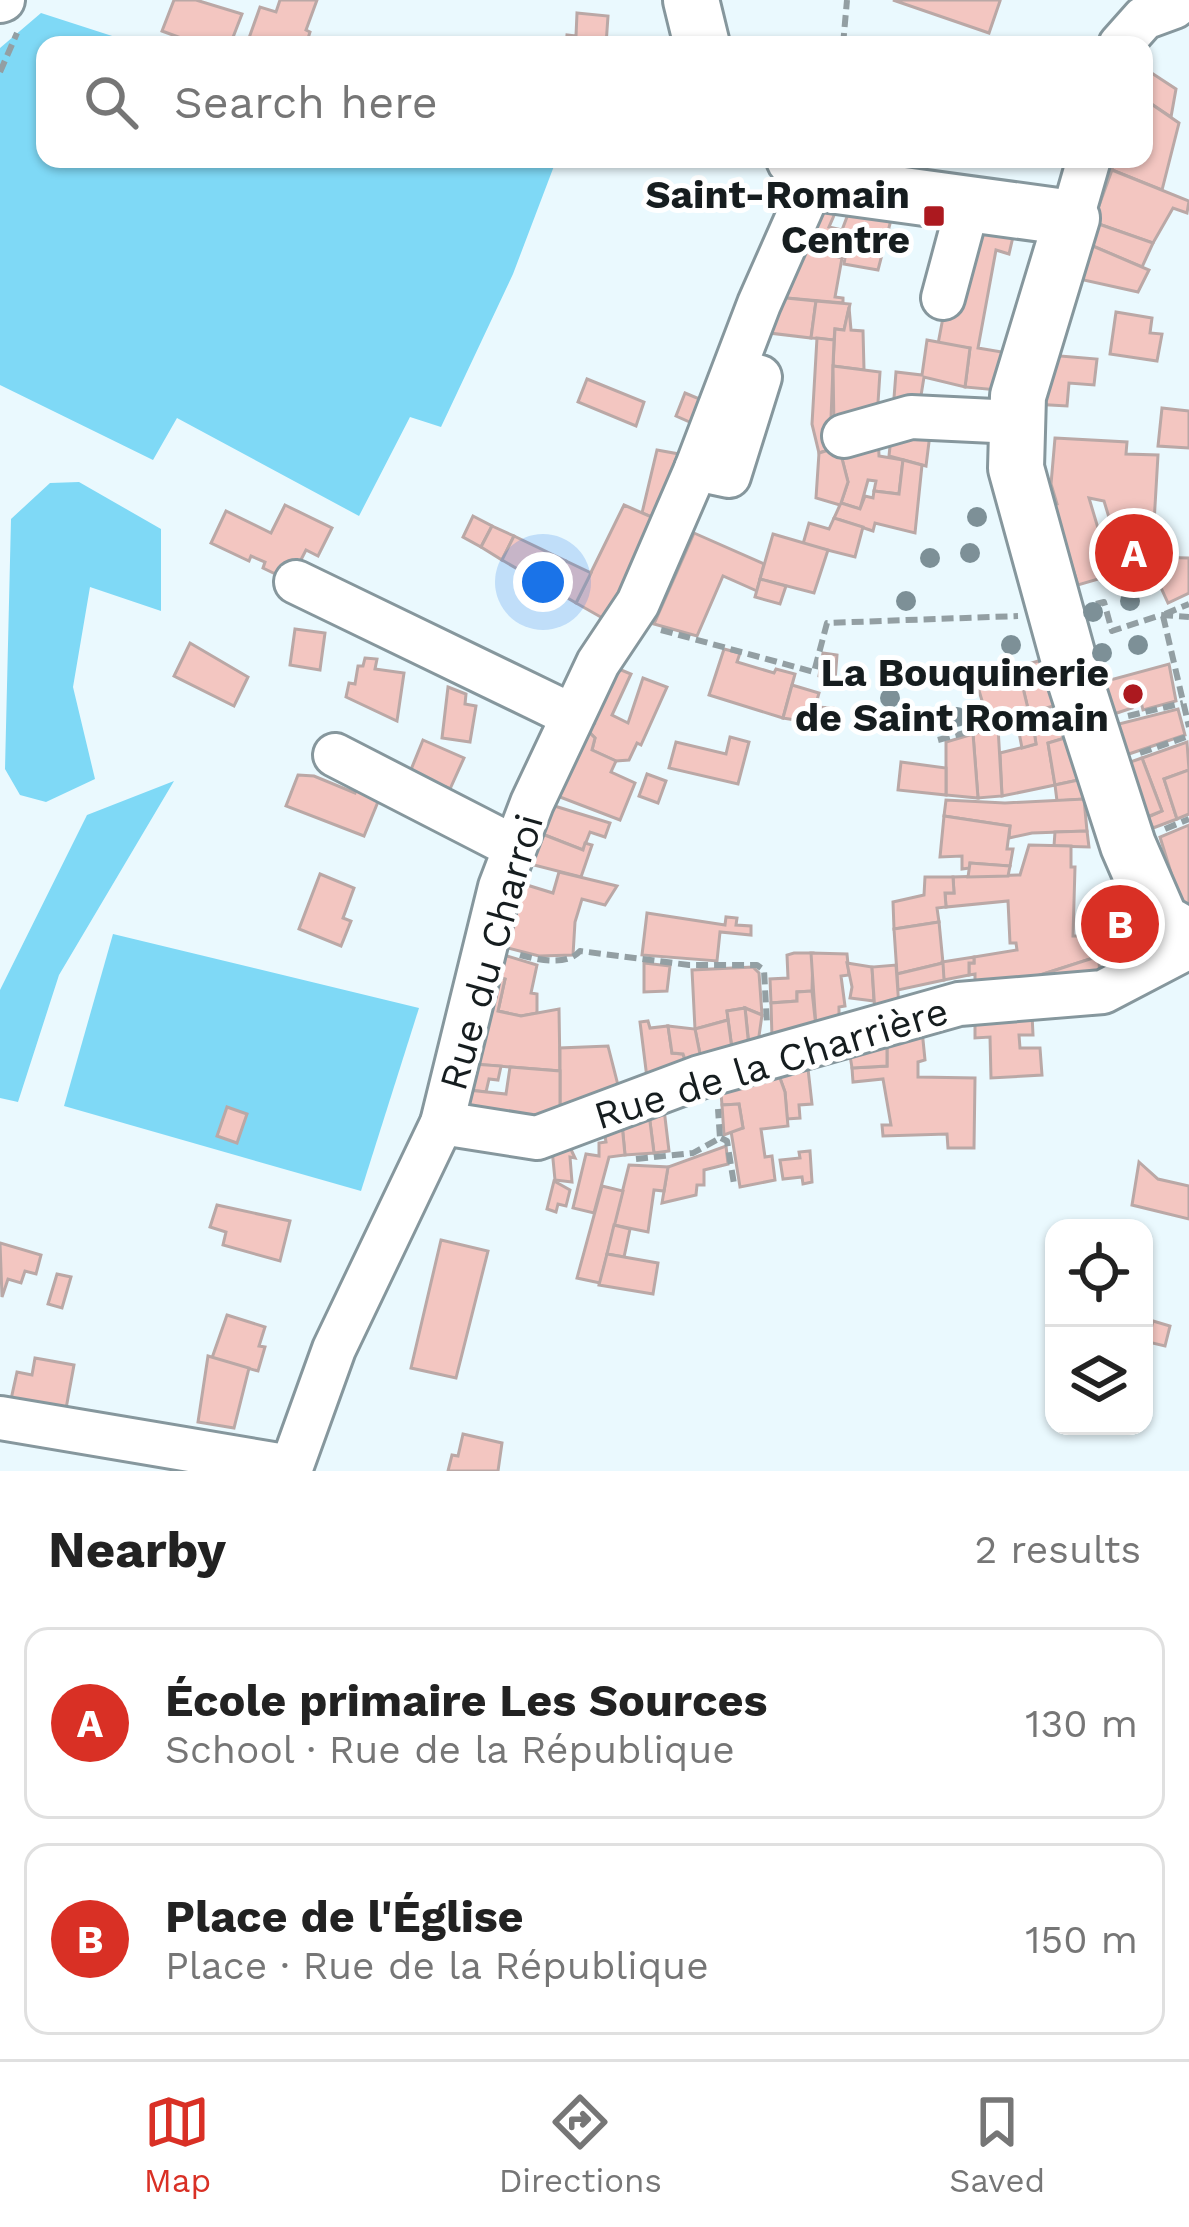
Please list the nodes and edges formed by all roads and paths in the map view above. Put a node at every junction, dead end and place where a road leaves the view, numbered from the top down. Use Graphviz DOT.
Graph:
graph roads {
  1 [pos="691,0"];
  2 [pos="847,0"];
  3 [pos="1179,12"];
  4 [pos="700,36"];
  5 [pos="844,36"];
  6 [pos="1128,36"];
  7 [pos="1087,168"];
  8 [pos="814,173"];
  9 [pos="968,205"];
  10 [pos="1072,218"];
  11 [pos="943,298"];
  12 [pos="1016,422"];
  13 [pos="844,436"];
  14 [pos="296,582"];
  15 [pos="1189,604"];
  16 [pos="1056,615"];
  17 [pos="1162,616"];
  18 [pos="1189,617"];
  19 [pos="629,621"];
  20 [pos="1184,703"];
  21 [pos="572,715"];
  22 [pos="1091,731"];
  23 [pos="1189,731"];
  24 [pos="938,740"];
  25 [pos="335,755"];
  26 [pos="1189,819"];
  27 [pos="1156,833"];
  28 [pos="514,848"];
  29 [pos="1189,937"];
  30 [pos="487,947"];
  31 [pos="1189,947"];
  32 [pos="768,1058"];
  33 [pos="716,1072"];
  34 [pos="442,1123"];
  35 [pos="720,1138"];
  36 [pos="636,1159"];
  37 [pos="734,1184"];
  38 [pos="0,1418"];
  39 [pos="291,1469"];
  1 -- 4 [label="main road"];
  2 -- 5 [label="path"];
  3 -- 6 [label="street"];
  7 -- 10 [label="street"];
  8 -- 9 [label="main road"];
  8 -- 19 [label="street, Rue du Charroi"];
  9 -- 10 [label="main road"];
  9 -- 11 [label="street"];
  10 -- 12 [label="main road"];
  12 -- 13 [label="street"];
  12 -- 16 [label="main road"];
  14 -- 21 [label="street"];
  15 -- 17 [label="path"];
  16 -- 17 [label="path"];
  16 -- 19 [label="path"];
  16 -- 22 [label="main road"];
  17 -- 18 [label="path"];
  17 -- 20 [label="path"];
  19 -- 21 [label="street, Rue du Charroi"];
  20 -- 22 [label="path"];
  20 -- 23 [label="path"];
  21 -- 28 [label="street, Rue du Charroi"];
  22 -- 23 [label="path"];
  22 -- 24 [label="path"];
  22 -- 29 [label="main road"];
  25 -- 28 [label="street"];
  26 -- 27 [label="path"];
  28 -- 30 [label="street, Rue du Charroi"];
  30 -- 32 [label="path"];
  30 -- 34 [label="street, Rue du Charroi"];
  31 -- 32 [label="street, Rue de la Charrière"];
  32 -- 33 [label="street, Rue de la Charrière"];
  33 -- 34 [label="street, Rue de la Charrière"];
  33 -- 35 [label="path"];
  34 -- 39 [label="street, Rue du Charroi"];
  35 -- 36 [label="path"];
  35 -- 37 [label="path"];
  38 -- 39 [label="street"];
}
